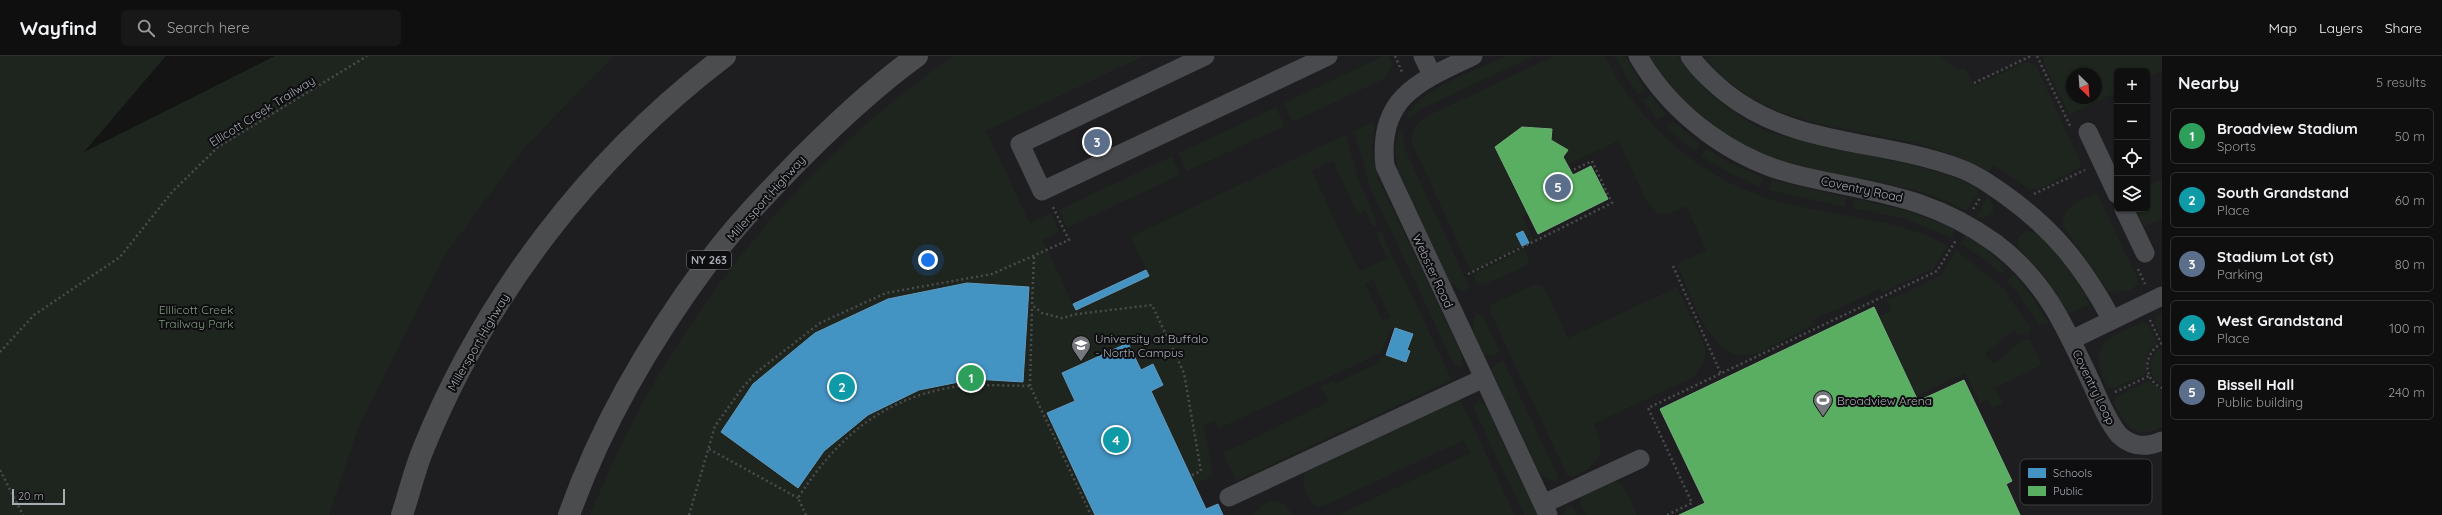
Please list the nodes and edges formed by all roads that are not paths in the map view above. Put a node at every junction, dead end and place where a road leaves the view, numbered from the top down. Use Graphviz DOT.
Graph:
graph roads {
  1 [pos="725,56"];
  2 [pos="917,56"];
  3 [pos="1205,56"];
  4 [pos="1328,56"];
  5 [pos="1423,56"];
  6 [pos="1473,56"];
  7 [pos="1638,56"];
  8 [pos="1690,56"];
  9 [pos="1432,75"];
  10 [pos="2081,132"];
  11 [pos="2114,189"];
  12 [pos="2125,212"];
  13 [pos="2145,253"];
  14 [pos="2162,296"];
  15 [pos="2112,320"];
  16 [pos="2071,340"];
  17 [pos="1484,378"];
  18 [pos="2162,441"];
  19 [pos="1640,459"];
  20 [pos="1229,497"];
  21 [pos="1546,509"];
  22 [pos="402,515"];
  23 [pos="569,515"];
  1 -- 22 [label="main road, Millersport Highway"];
  2 -- 23 [label="main road, Millersport Highway / NY 263"];
  3 -- 4 [label="street"];
  5 -- 9 [label="street"];
  6 -- 9 [label="street, Webster Road"];
  7 -- 16 [label="street, Coventry Road"];
  8 -- 15 [label="street"];
  9 -- 17 [label="street, Webster Road"];
  10 -- 11 [label="street"];
  12 -- 13 [label="street"];
  14 -- 15 [label="street"];
  15 -- 16 [label="street"];
  16 -- 18 [label="street, Coventry Loop"];
  17 -- 20 [label="street"];
  17 -- 21 [label="street, Webster Road"];
  19 -- 21 [label="street"];
}
